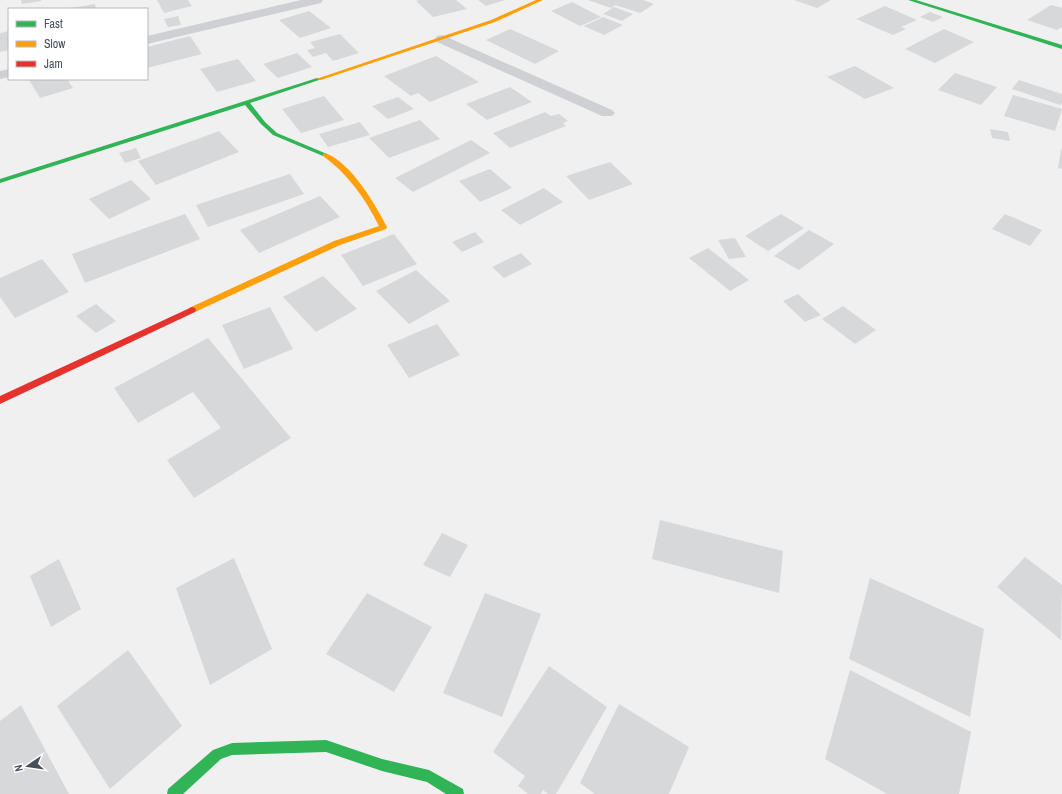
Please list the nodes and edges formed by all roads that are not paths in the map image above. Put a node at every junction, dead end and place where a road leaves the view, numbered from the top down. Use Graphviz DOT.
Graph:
graph roads {
  1 [pos="317,0"];
  2 [pos="540,0"];
  3 [pos="911,0"];
  4 [pos="297,2"];
  5 [pos="442,39"];
  6 [pos="148,40"];
  7 [pos="1062,47"];
  8 [pos="246,102"];
  9 [pos="607,113"];
  10 [pos="0,181"];
  11 [pos="0,400"];
  12 [pos="173,794"];
  13 [pos="458,794"];
  1 -- 4 [label="street"];
  2 -- 5 [label="street"];
  3 -- 7 [label="street"];
  4 -- 6 [label="street"];
  5 -- 8 [label="street"];
  5 -- 9 [label="street"];
  8 -- 10 [label="street"];
  8 -- 11 [label="street"];
  12 -- 13 [label="street"];
}
